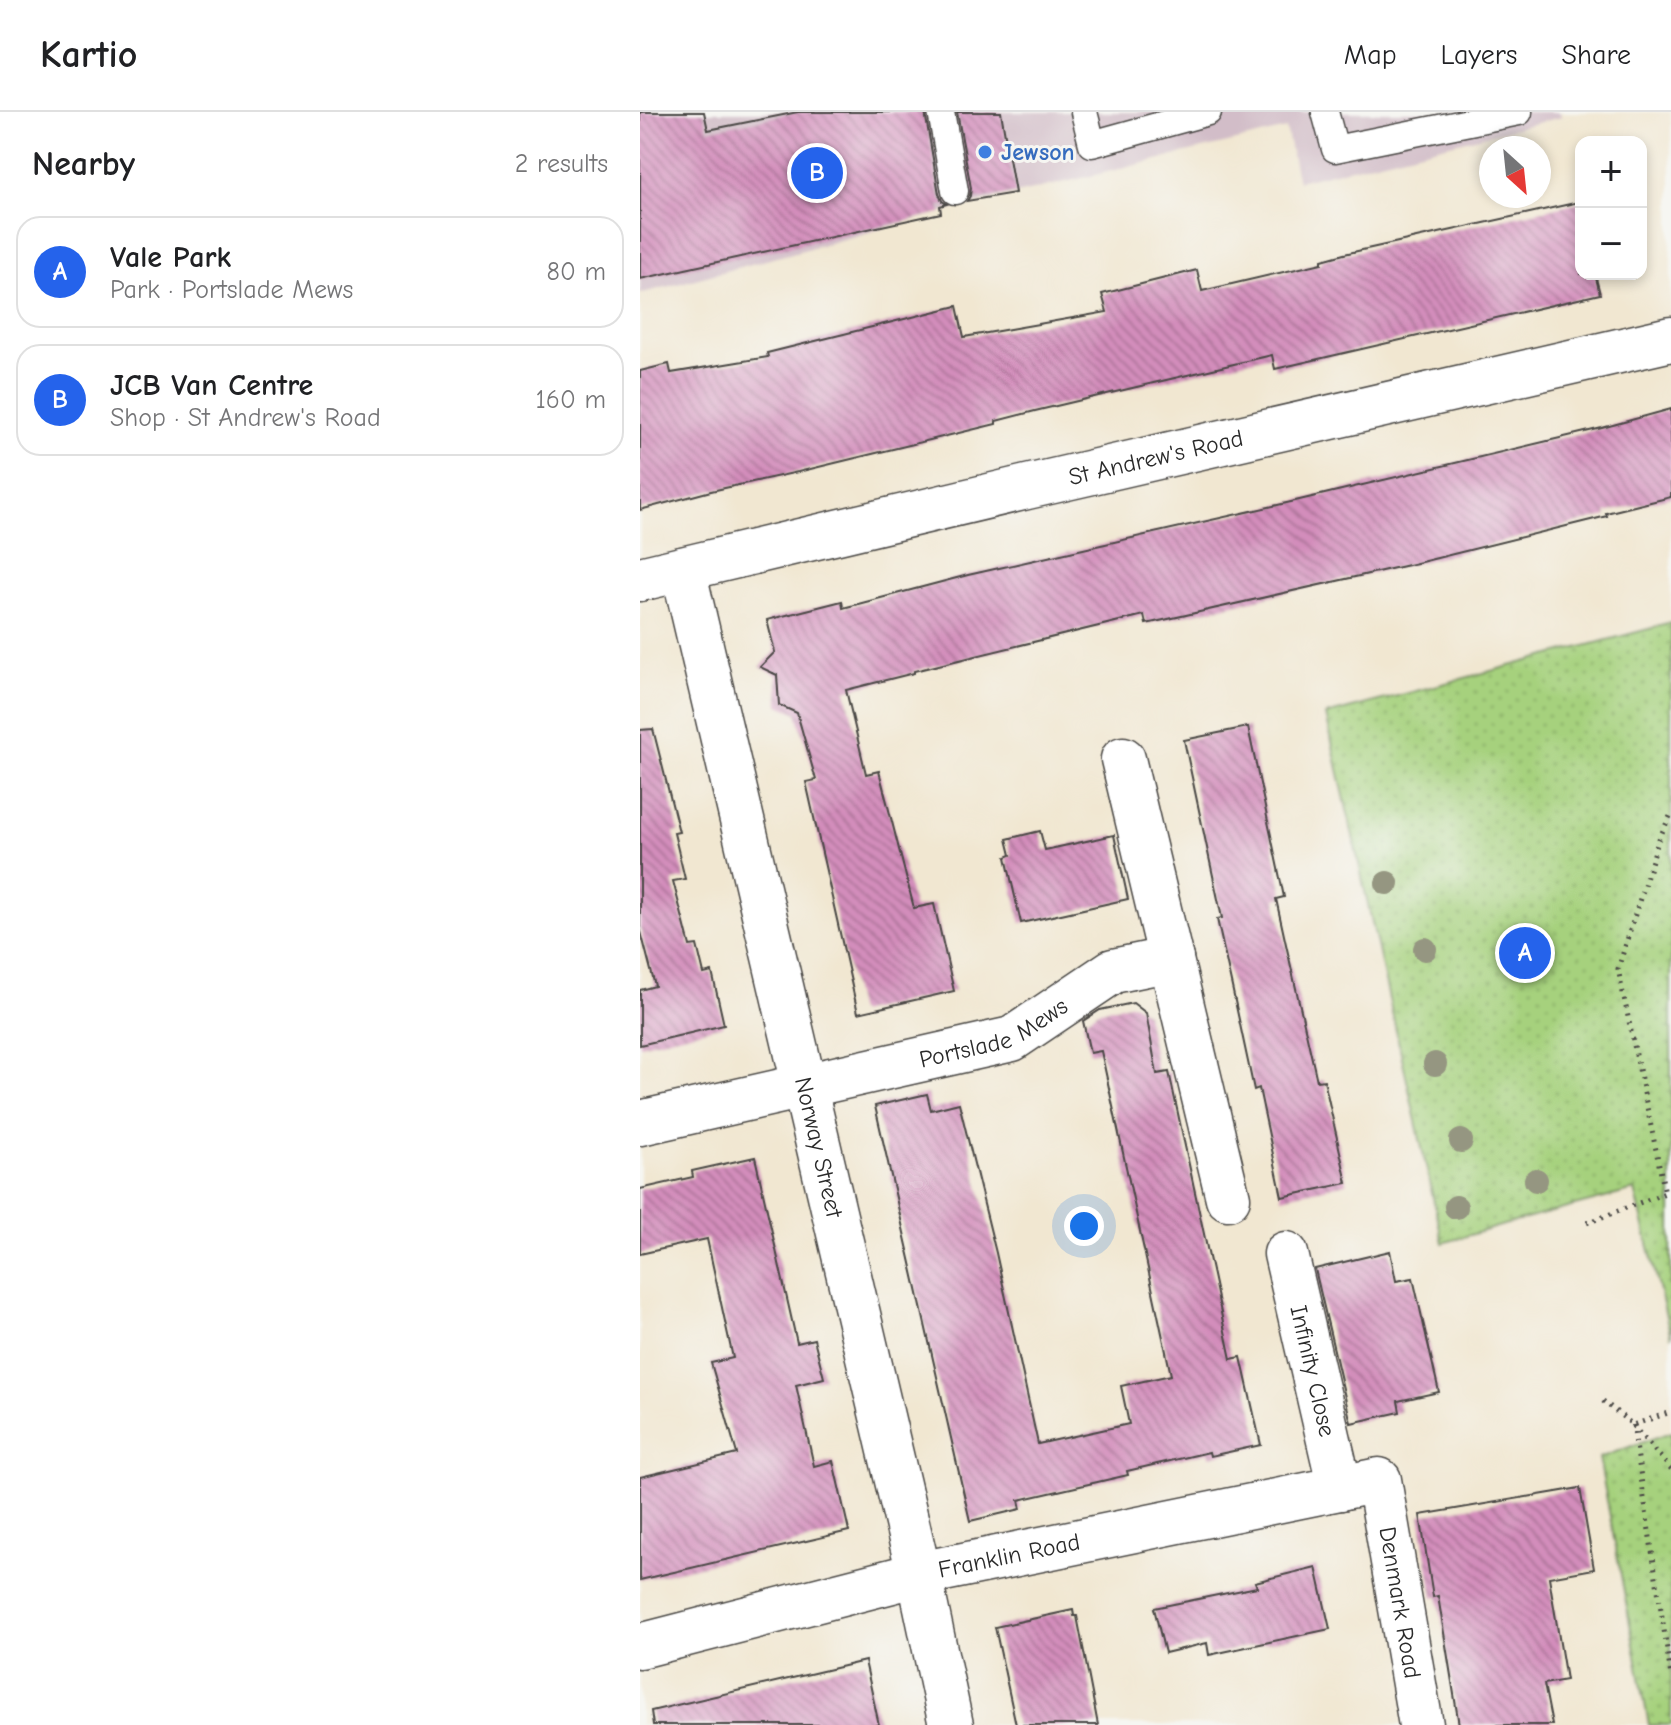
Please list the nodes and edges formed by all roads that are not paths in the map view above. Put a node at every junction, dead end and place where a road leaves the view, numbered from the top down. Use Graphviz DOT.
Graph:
graph roads {
  1 [pos="941,112"];
  2 [pos="1084,112"];
  3 [pos="1208,112"];
  4 [pos="1325,112"];
  5 [pos="1519,112"];
  6 [pos="955,191"];
  7 [pos="1671,339"];
  8 [pos="683,569"];
  9 [pos="640,579"];
  10 [pos="1123,759"];
  11 [pos="1171,959"];
  12 [pos="806,1084"];
  13 [pos="640,1123"];
  14 [pos="1228,1198"];
  15 [pos="1286,1254"];
  16 [pos="1360,1484"];
  17 [pos="919,1574"];
  18 [pos="640,1646"];
  19 [pos="951,1725"];
  20 [pos="1421,1725"];
  1 -- 6 [label="lane"];
  2 -- 3 [label="lane"];
  4 -- 5 [label="lane"];
  7 -- 8 [label="street, St Andrew's Road"];
  8 -- 9 [label="street, St Andrew's Road"];
  8 -- 12 [label="street, Norway Street"];
  10 -- 11 [label="street"];
  11 -- 12 [label="street, Portslade Mews"];
  11 -- 14 [label="street"];
  12 -- 13 [label="street, Portslade Mews"];
  12 -- 17 [label="street, Norway Street"];
  15 -- 16 [label="street, Infinity Close"];
  16 -- 17 [label="street, Franklin Road"];
  16 -- 20 [label="street, Denmark Road"];
  17 -- 18 [label="street, Franklin Road"];
  17 -- 19 [label="street, Norway Street"];
}
